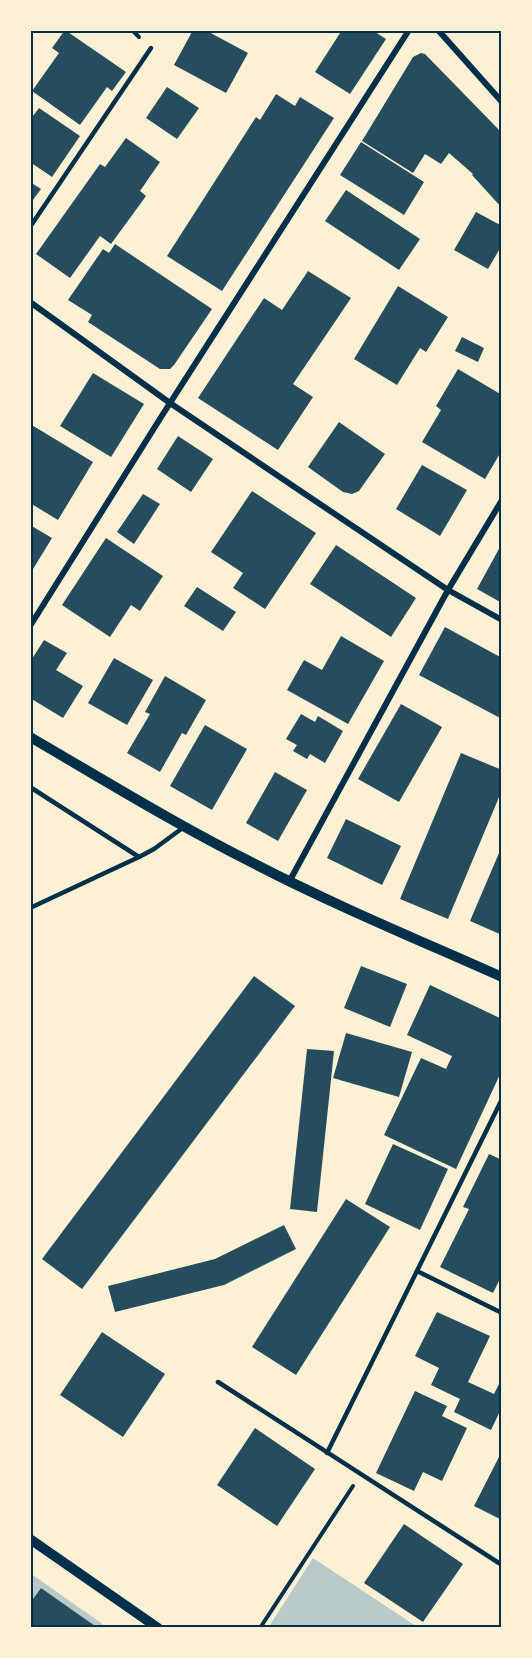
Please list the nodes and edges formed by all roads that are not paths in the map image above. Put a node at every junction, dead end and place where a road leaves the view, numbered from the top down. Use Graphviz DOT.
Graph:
graph roads {
  1 [pos="409,30"];
  2 [pos="438,30"];
  3 [pos="151,48"];
  4 [pos="502,102"];
  5 [pos="30,227"];
  6 [pos="30,302"];
  7 [pos="170,403"];
  8 [pos="502,500"];
  9 [pos="448,590"];
  10 [pos="502,620"];
  11 [pos="30,626"];
  12 [pos="30,737"];
  13 [pos="30,787"];
  14 [pos="184,827"];
  15 [pos="139,857"];
  16 [pos="289,882"];
  17 [pos="30,908"];
  18 [pos="502,977"];
  19 [pos="502,1099"];
  20 [pos="417,1271"];
  21 [pos="502,1313"];
  22 [pos="218,1382"];
  23 [pos="327,1453"];
  24 [pos="30,1539"];
  25 [pos="502,1565"];
  26 [pos="158,1628"];
  1 -- 7 [label="street"];
  2 -- 4 [label="street"];
  3 -- 5 [label="lane"];
  6 -- 7 [label="street"];
  7 -- 9 [label="street"];
  7 -- 11 [label="street"];
  8 -- 9 [label="street"];
  9 -- 10 [label="street"];
  9 -- 16 [label="street"];
  12 -- 14 [label="street"];
  13 -- 15 [label="lane"];
  14 -- 15 [label="lane"];
  14 -- 16 [label="street"];
  15 -- 17 [label="lane"];
  16 -- 18 [label="street"];
  19 -- 20 [label="lane"];
  20 -- 21 [label="lane"];
  20 -- 23 [label="lane"];
  22 -- 23 [label="lane"];
  23 -- 25 [label="lane"];
  24 -- 26 [label="street"];
}
